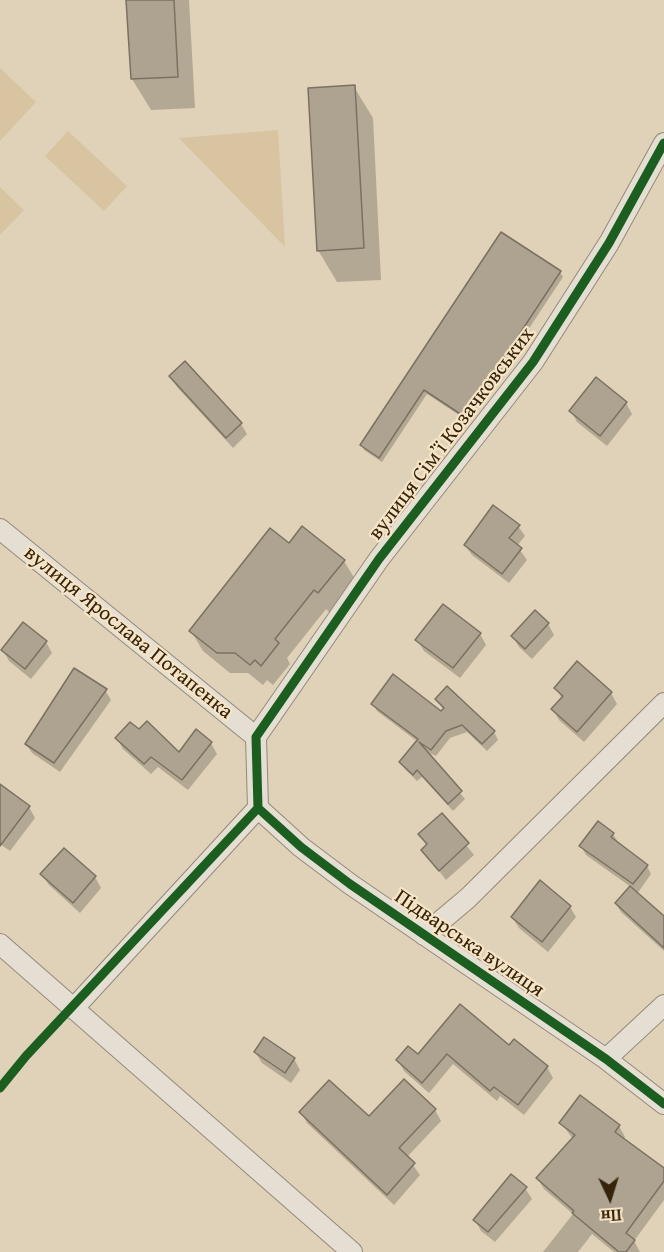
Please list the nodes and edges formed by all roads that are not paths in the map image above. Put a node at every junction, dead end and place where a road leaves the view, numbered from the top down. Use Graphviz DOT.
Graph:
graph roads {
  1 [pos="664,143"];
  2 [pos="0,529"];
  3 [pos="664,703"];
  4 [pos="256,737"];
  5 [pos="258,808"];
  6 [pos="424,935"];
  7 [pos="0,944"];
  8 [pos="664,1005"];
  9 [pos="73,1009"];
  10 [pos="606,1059"];
  11 [pos="664,1104"];
  12 [pos="352,1252"];
  1 -- 4 [label="street, вулиця Сімʼї Козачковських"];
  2 -- 4 [label="street, вулиця Ярослава Потапенка"];
  3 -- 6 [label="street"];
  4 -- 5 [label="street"];
  5 -- 6 [label="street, Підварська вулиця"];
  5 -- 9 [label="street"];
  6 -- 10 [label="street, Підварська вулиця"];
  7 -- 9 [label="street"];
  8 -- 10 [label="street"];
  9 -- 12 [label="street"];
  10 -- 11 [label="street, Підварська вулиця"];
}
